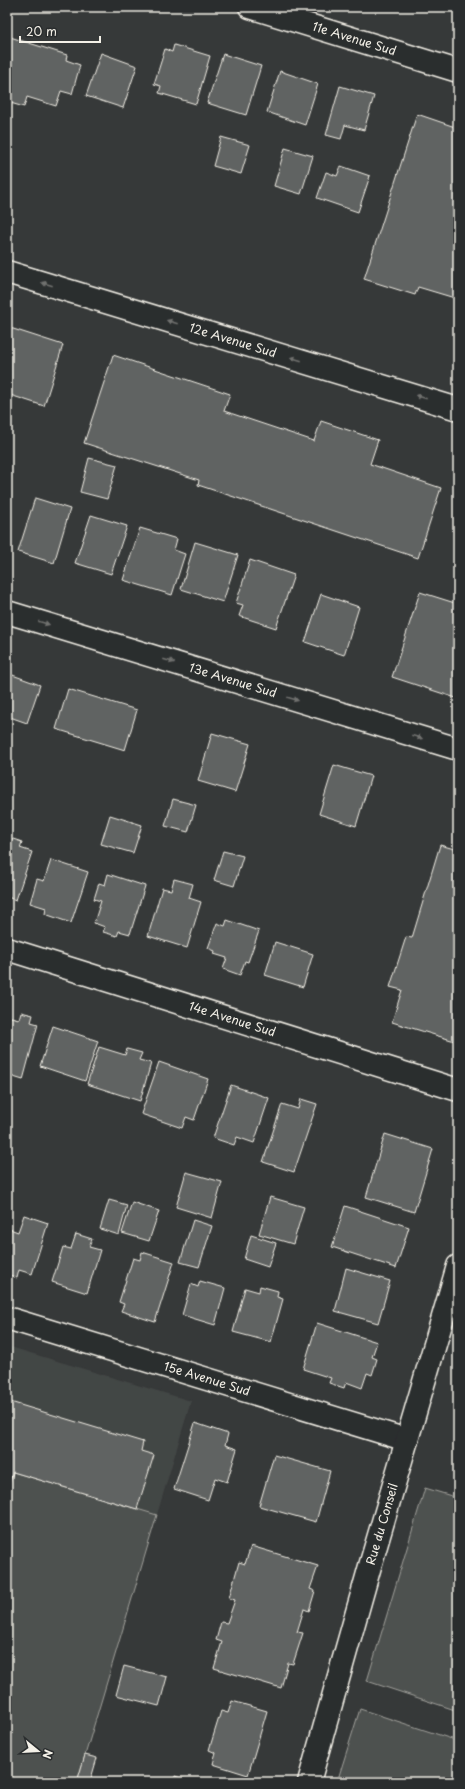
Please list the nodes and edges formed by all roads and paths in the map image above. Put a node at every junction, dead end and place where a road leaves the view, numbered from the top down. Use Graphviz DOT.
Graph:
graph roads {
  1 [pos="250,7"];
  2 [pos="458,71"];
  3 [pos="7,272"];
  4 [pos="458,408"];
  5 [pos="7,612"];
  6 [pos="458,749"];
  7 [pos="7,949"];
  8 [pos="458,1090"];
  9 [pos="458,1266"];
  10 [pos="7,1318"];
  11 [pos="407,1440"];
  12 [pos="310,1782"];
  1 -- 2 [label="street, 11e Avenue Sud"];
  4 -- 3 [label="street, 12e Avenue Sud, one-way"];
  5 -- 6 [label="street, 13e Avenue Sud, one-way"];
  7 -- 8 [label="street, 14e Avenue Sud"];
  9 -- 11 [label="street, Rue du Conseil"];
  10 -- 11 [label="street, 15e Avenue Sud"];
  11 -- 12 [label="street, Rue du Conseil"];
}
